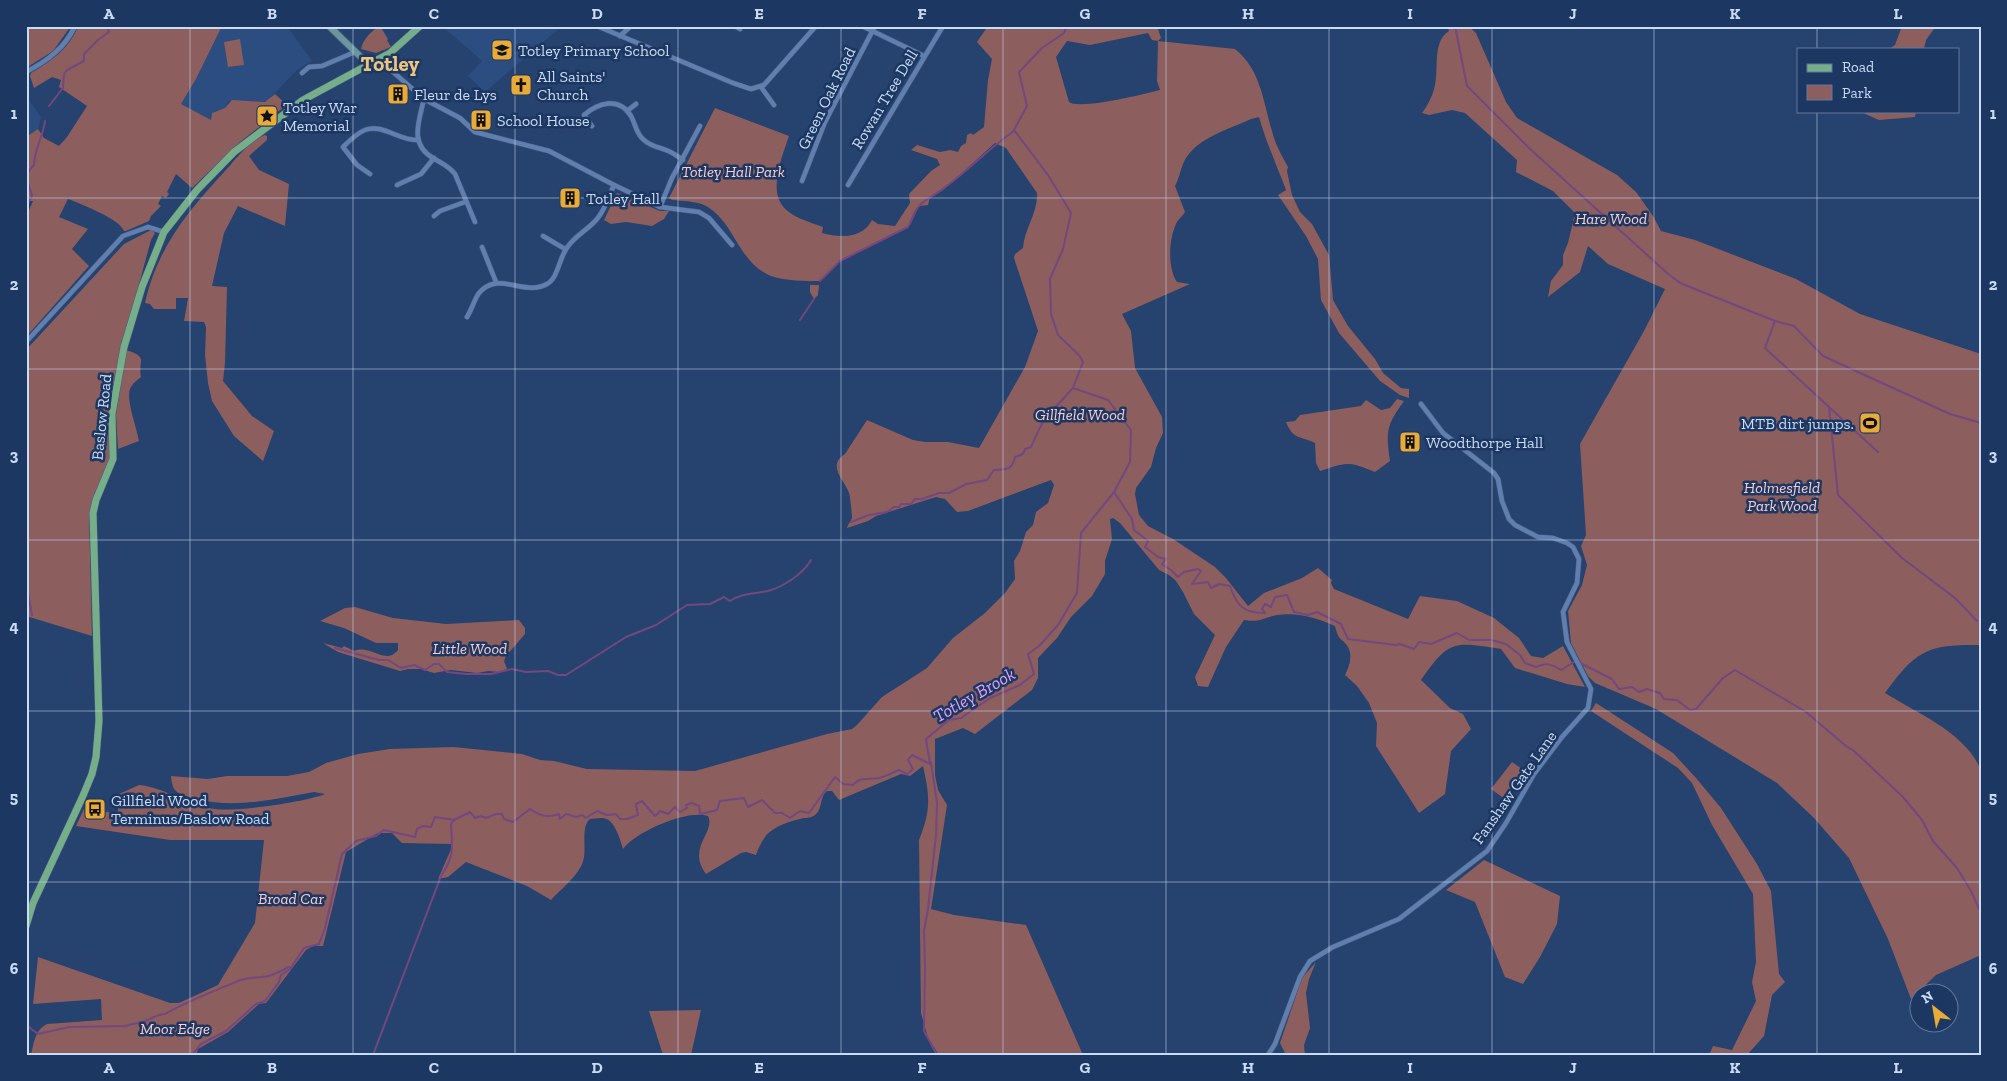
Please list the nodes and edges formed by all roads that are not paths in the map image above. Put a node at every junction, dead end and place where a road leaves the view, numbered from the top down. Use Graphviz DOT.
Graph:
graph roads {
  1 [pos="75,26"];
  2 [pos="329,26"];
  3 [pos="420,26"];
  4 [pos="597,26"];
  5 [pos="631,26"];
  6 [pos="816,26"];
  7 [pos="862,26"];
  8 [pos="943,26"];
  9 [pos="874,28"];
  10 [pos="620,36"];
  11 [pos="355,52"];
  12 [pos="924,56"];
  13 [pos="382,59"];
  14 [pos="369,65"];
  15 [pos="26,72"];
  16 [pos="302,73"];
  17 [pos="761,87"];
  18 [pos="424,99"];
  19 [pos="636,104"];
  20 [pos="774,105"];
  21 [pos="627,111"];
  22 [pos="592,126"];
  23 [pos="700,126"];
  24 [pos="418,140"];
  25 [pos="434,158"];
  26 [pos="683,160"];
  27 [pos="370,174"];
  28 [pos="802,181"];
  29 [pos="396,185"];
  30 [pos="614,185"];
  31 [pos="848,185"];
  32 [pos="466,202"];
  33 [pos="660,207"];
  34 [pos="434,216"];
  35 [pos="475,222"];
  36 [pos="164,232"];
  37 [pos="542,236"];
  38 [pos="732,245"];
  39 [pos="482,247"];
  40 [pos="565,249"];
  41 [pos="496,282"];
  42 [pos="467,317"];
  43 [pos="26,342"];
  44 [pos="1421,404"];
  45 [pos="26,926"];
  46 [pos="1268,1055"];
  1 -- 15 [label="street"];
  2 -- 11 [label="street"];
  3 -- 13 [label="main road, Baslow Road"];
  4 -- 10 [label="street"];
  5 -- 10 [label="street"];
  6 -- 17 [label="street"];
  7 -- 9 [label="street"];
  8 -- 12 [label="street, Rowan Tree Dell"];
  9 -- 12 [label="street"];
  9 -- 28 [label="street, Green Oak Road"];
  10 -- 17 [label="street"];
  11 -- 14 [label="street"];
  11 -- 16 [label="street"];
  12 -- 31 [label="street, Rowan Tree Dell"];
  13 -- 14 [label="main road, Baslow Road"];
  13 -- 18 [label="street"];
  14 -- 36 [label="main road, Baslow Road"];
  17 -- 20 [label="street"];
  18 -- 24 [label="street"];
  18 -- 30 [label="street"];
  19 -- 21 [label="street"];
  21 -- 22 [label="street"];
  21 -- 26 [label="street"];
  23 -- 26 [label="street"];
  24 -- 25 [label="street"];
  24 -- 27 [label="street"];
  25 -- 29 [label="street"];
  25 -- 32 [label="street"];
  26 -- 33 [label="street"];
  30 -- 33 [label="street"];
  30 -- 40 [label="street"];
  32 -- 34 [label="street"];
  32 -- 35 [label="street"];
  33 -- 38 [label="street"];
  36 -- 43 [label="street"];
  36 -- 45 [label="main road, Baslow Road"];
  37 -- 40 [label="street"];
  39 -- 41 [label="street"];
  40 -- 41 [label="street"];
  41 -- 42 [label="street"];
  44 -- 46 [label="street, Fanshaw Gate Lane"];
}
